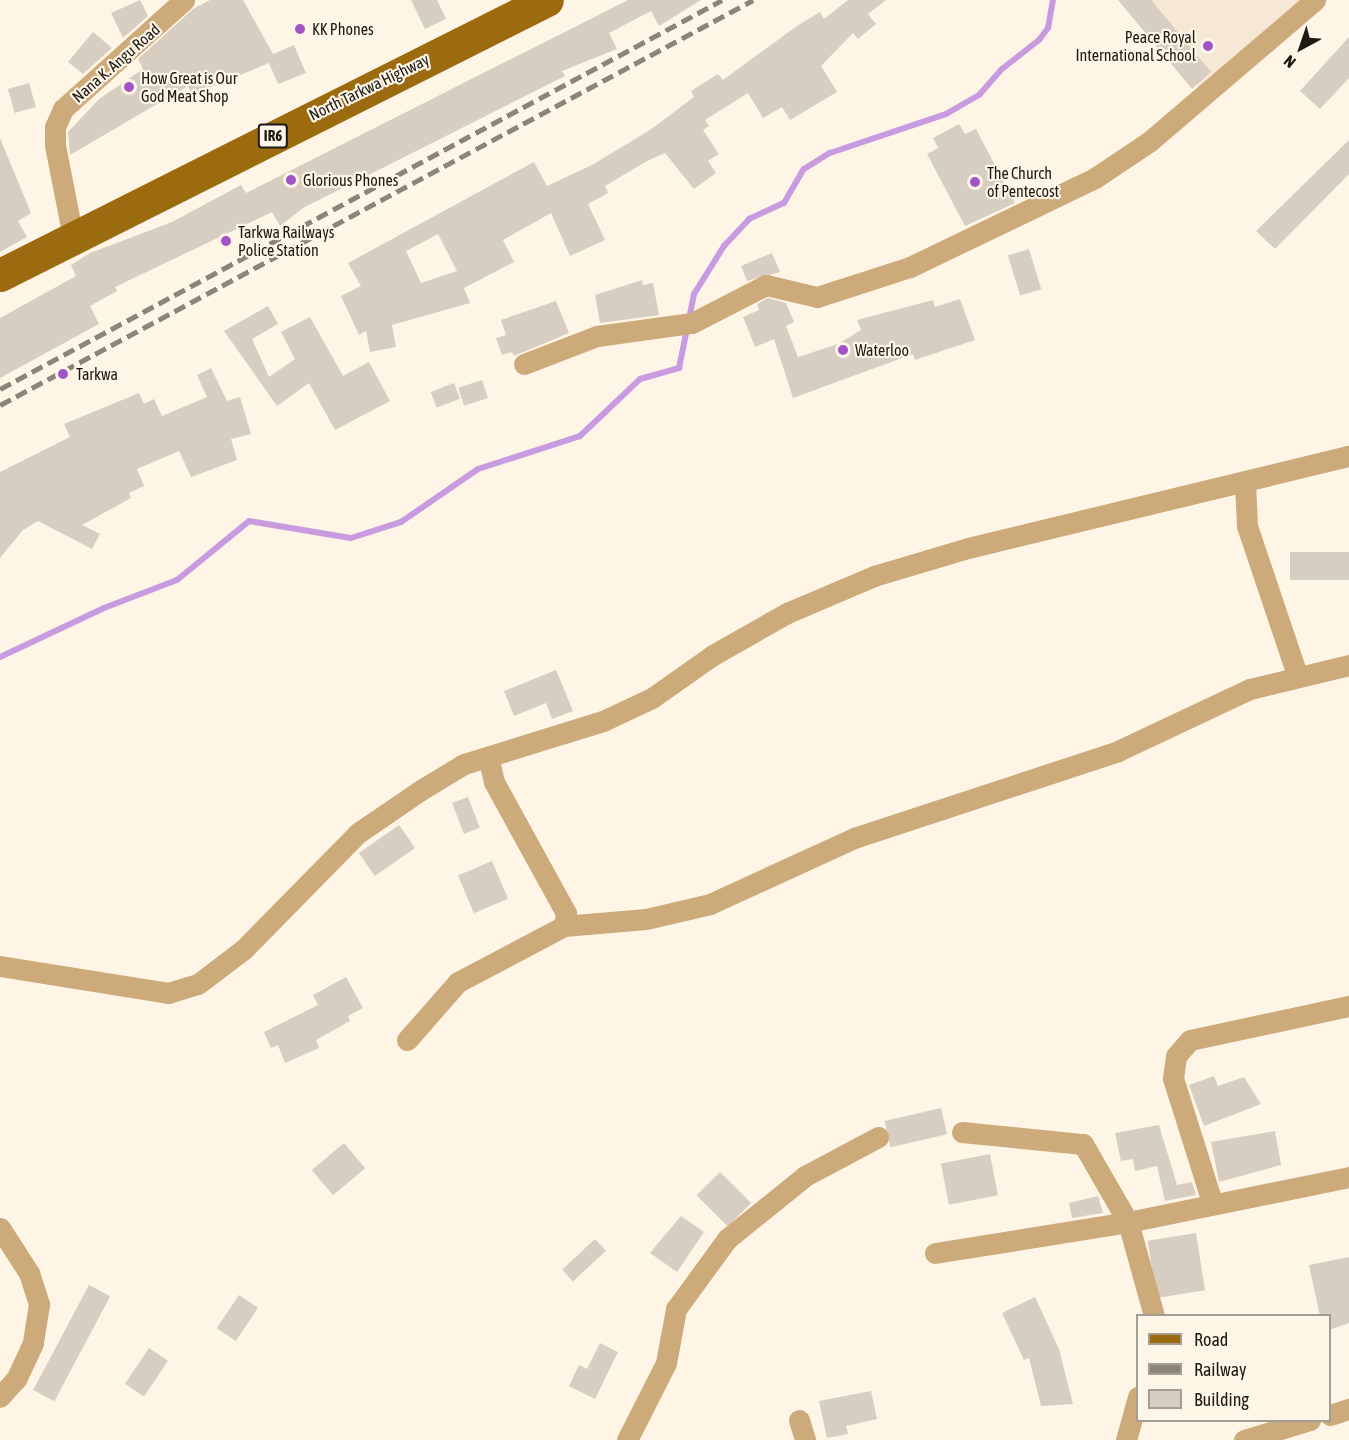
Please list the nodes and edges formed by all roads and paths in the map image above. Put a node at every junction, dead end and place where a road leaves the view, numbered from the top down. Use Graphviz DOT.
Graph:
graph roads {
  1 [pos="184,0"];
  2 [pos="547,0"];
  3 [pos="1315,0"];
  4 [pos="73,237"];
  5 [pos="0,275"];
  6 [pos="524,364"];
  7 [pos="1349,456"];
  8 [pos="1245,482"];
  9 [pos="1349,665"];
  10 [pos="1297,675"];
  11 [pos="488,757"];
  12 [pos="564,926"];
  13 [pos="0,966"];
  14 [pos="1349,1006"];
  15 [pos="406,1040"];
  16 [pos="962,1132"];
  17 [pos="878,1137"];
  18 [pos="1349,1177"];
  19 [pos="1212,1202"];
  20 [pos="1128,1222"];
  21 [pos="0,1228"];
  22 [pos="934,1253"];
  23 [pos="1153,1314"];
  24 [pos="0,1397"];
  25 [pos="1136,1400"];
  26 [pos="1349,1409"];
  27 [pos="1331,1414"];
  28 [pos="799,1420"];
  29 [pos="1303,1422"];
  30 [pos="627,1440"];
  31 [pos="806,1440"];
  32 [pos="1126,1440"];
  33 [pos="1244,1440"];
  1 -- 4 [label="street, Nana K. Angu Road"];
  2 -- 4 [label="main road, North Tarkwa Highway / IR6"];
  3 -- 6 [label="street"];
  4 -- 5 [label="main road, North Tarkwa Highway / IR6"];
  7 -- 8 [label="street"];
  8 -- 10 [label="street"];
  8 -- 11 [label="street"];
  9 -- 10 [label="street"];
  10 -- 12 [label="street"];
  11 -- 12 [label="street"];
  11 -- 13 [label="street"];
  12 -- 15 [label="street"];
  14 -- 19 [label="street"];
  16 -- 20 [label="street"];
  17 -- 30 [label="street"];
  18 -- 19 [label="street"];
  19 -- 20 [label="street"];
  20 -- 22 [label="street"];
  20 -- 23 [label="street"];
  21 -- 24 [label="street"];
  25 -- 32 [label="street"];
  26 -- 27 [label="street"];
  28 -- 31 [label="street"];
  29 -- 33 [label="street"];
}
